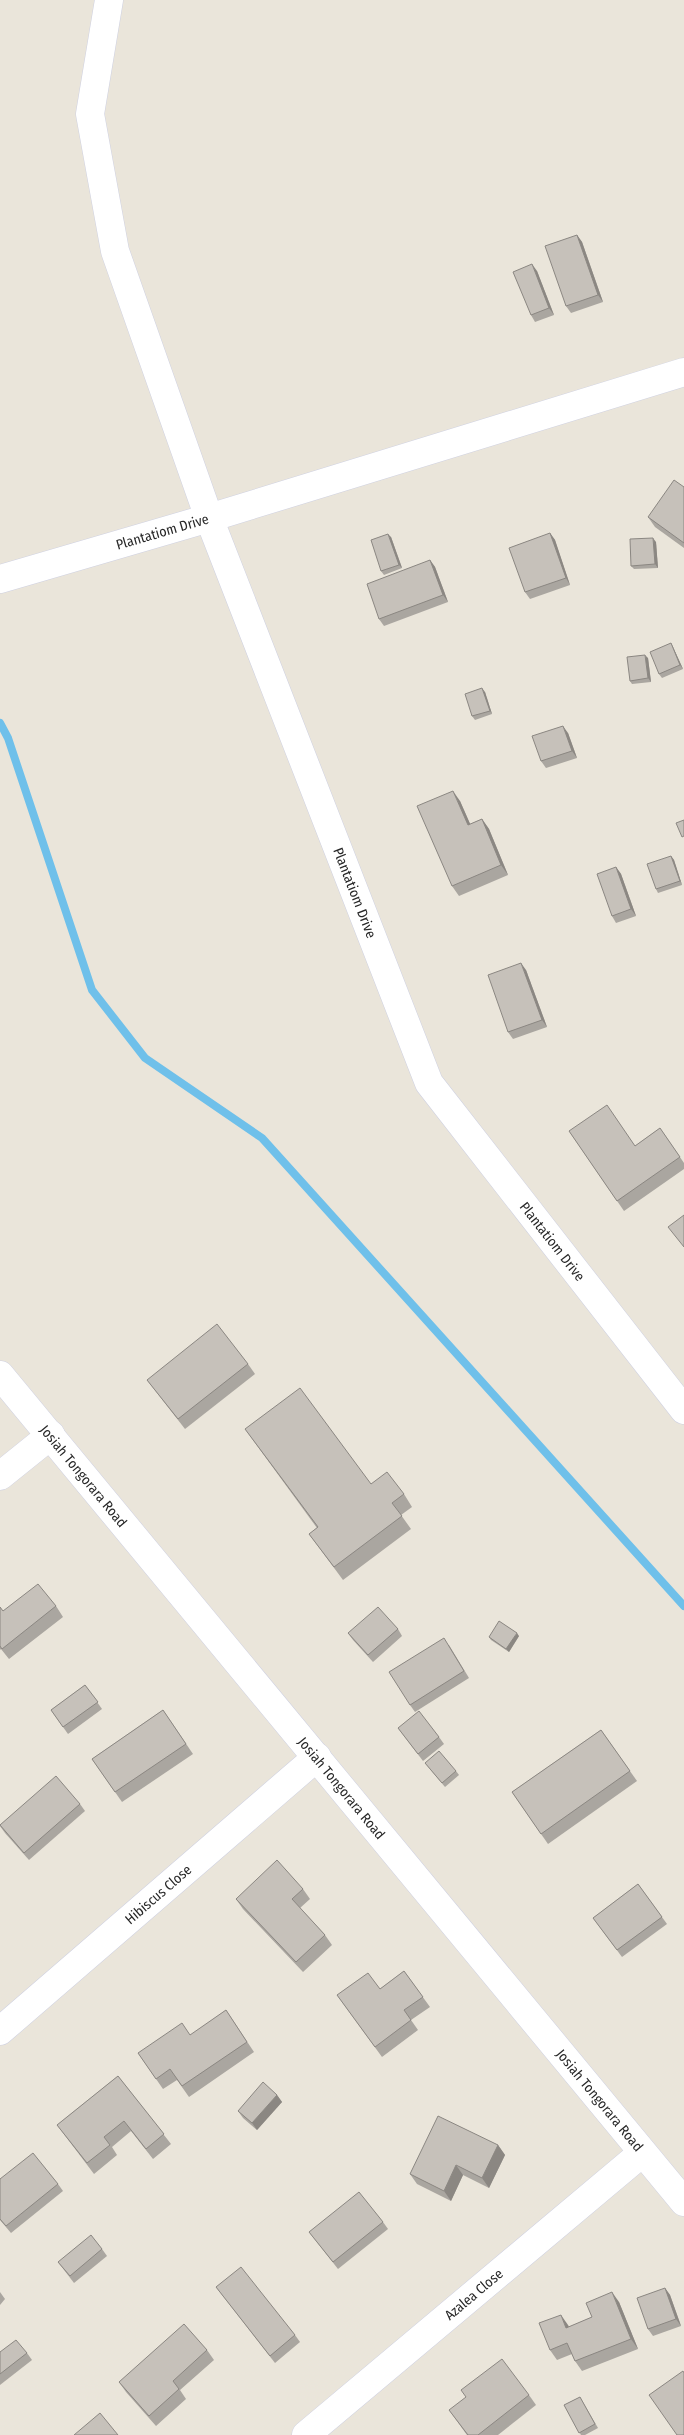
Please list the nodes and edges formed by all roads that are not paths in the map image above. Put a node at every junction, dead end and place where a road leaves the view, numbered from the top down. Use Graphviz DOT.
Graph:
graph roads {
  1 [pos="109,0"];
  2 [pos="684,372"];
  3 [pos="209,518"];
  4 [pos="0,580"];
  5 [pos="0,1375"];
  6 [pos="684,1410"];
  7 [pos="51,1435"];
  8 [pos="0,1476"];
  9 [pos="317,1757"];
  10 [pos="0,2031"];
  11 [pos="642,2153"];
  12 [pos="684,2202"];
  13 [pos="306,2435"];
  1 -- 3 [label="street"];
  2 -- 3 [label="street"];
  3 -- 4 [label="street, Plantatiom Drive"];
  3 -- 6 [label="street, Plantatiom Drive"];
  5 -- 7 [label="street, Josiah Tongorara Road"];
  7 -- 8 [label="street"];
  7 -- 9 [label="street, Josiah Tongorara Road"];
  9 -- 10 [label="street, Hibiscus Close"];
  9 -- 11 [label="street, Josiah Tongorara Road"];
  11 -- 12 [label="street, Josiah Tongorara Road"];
  11 -- 13 [label="street, Azalea Close"];
}
